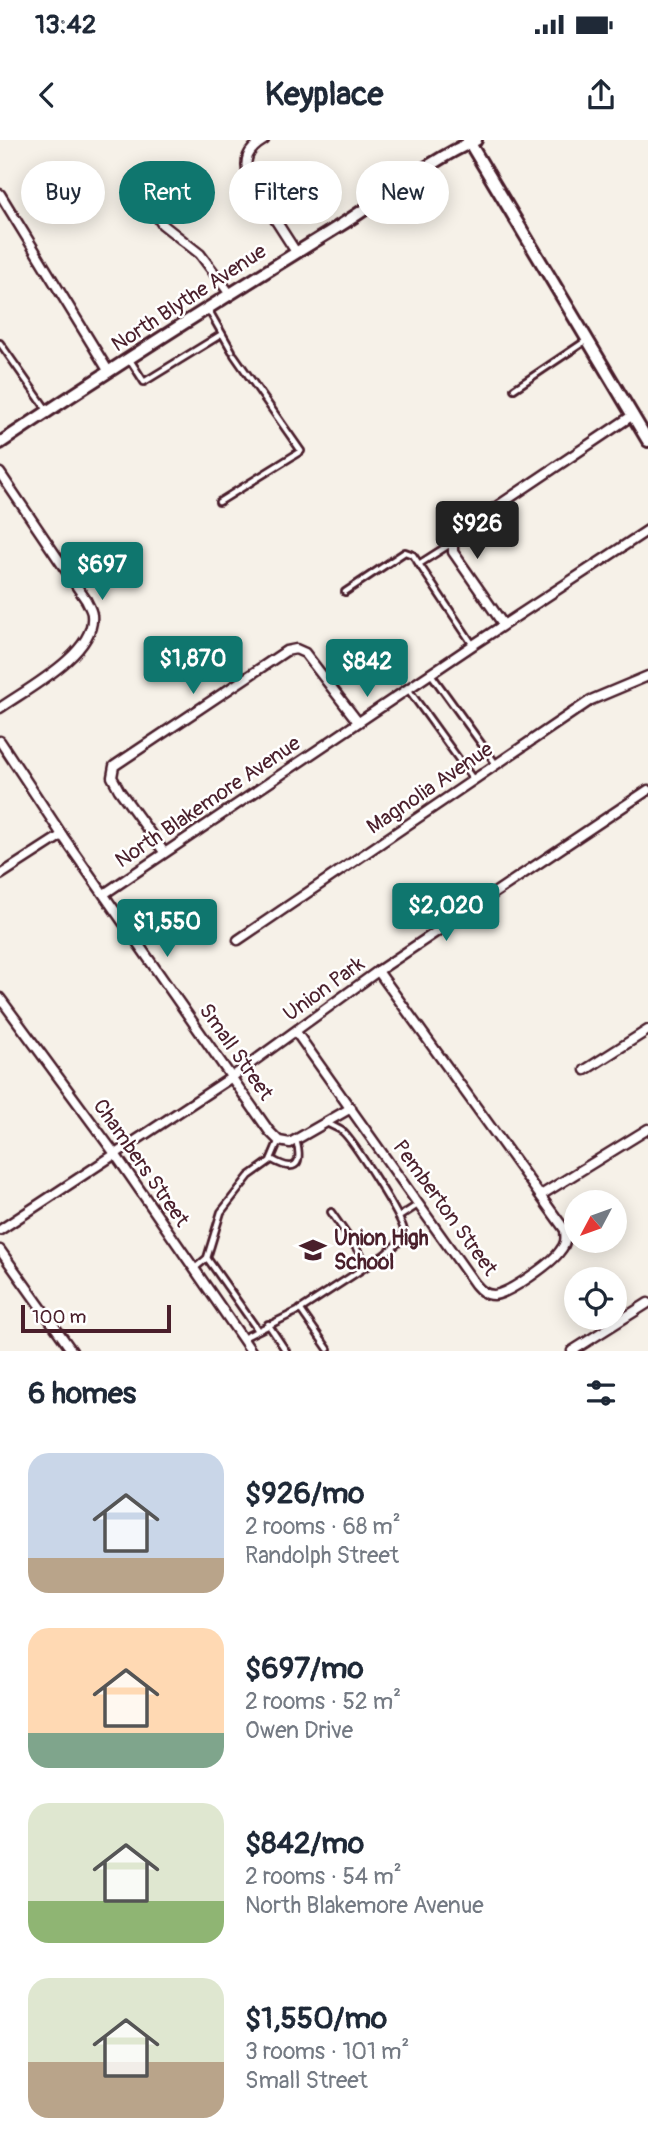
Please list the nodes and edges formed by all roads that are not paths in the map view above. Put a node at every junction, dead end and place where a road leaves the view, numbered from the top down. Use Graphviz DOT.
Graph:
graph roads {
  1 [pos="264,140"];
  2 [pos="471,141"];
  3 [pos="0,194"];
  4 [pos="162,224"];
  5 [pos="296,252"];
  6 [pos="230,294"];
  7 [pos="208,308"];
  8 [pos="222,334"];
  9 [pos="588,340"];
  10 [pos="0,343"];
  11 [pos="130,359"];
  12 [pos="109,372"];
  13 [pos="514,389"];
  14 [pos="48,411"];
  15 [pos="633,415"];
  16 [pos="648,441"];
  17 [pos="0,443"];
  18 [pos="0,473"];
  19 [pos="219,502"];
  20 [pos="648,530"];
  21 [pos="453,542"];
  22 [pos="419,564"];
  23 [pos="345,592"];
  24 [pos="503,624"];
  25 [pos="473,645"];
  26 [pos="431,673"];
  27 [pos="648,676"];
  28 [pos="408,688"];
  29 [pos="0,708"];
  30 [pos="358,722"];
  31 [pos="0,741"];
  32 [pos="496,764"];
  33 [pos="474,779"];
  34 [pos="648,790"];
  35 [pos="62,835"];
  36 [pos="164,852"];
  37 [pos="0,875"];
  38 [pos="104,894"];
  39 [pos="238,940"];
  40 [pos="378,971"];
  41 [pos="0,998"];
  42 [pos="648,1030"];
  43 [pos="296,1032"];
  44 [pos="585,1070"];
  45 [pos="232,1077"];
  46 [pos="351,1108"];
  47 [pos="327,1123"];
  48 [pos="648,1129"];
  49 [pos="296,1140"];
  50 [pos="279,1141"];
  51 [pos="115,1154"];
  52 [pos="271,1159"];
  53 [pos="541,1195"];
  54 [pos="419,1204"];
  55 [pos="331,1212"];
  56 [pos="399,1217"];
  57 [pos="0,1230"];
  58 [pos="0,1250"];
  59 [pos="206,1258"];
  60 [pos="368,1265"];
  61 [pos="194,1269"];
  62 [pos="648,1303"];
  63 [pos="300,1309"];
  64 [pos="268,1324"];
  65 [pos="257,1329"];
  66 [pos="242,1338"];
  67 [pos="328,1349"];
  68 [pos="72,1351"];
  69 [pos="251,1351"];
  70 [pos="286,1351"];
  71 [pos="572,1351"];
  1 -- 5 [label="street"];
  2 -- 5 [label="street, North Blythe Avenue"];
  2 -- 9 [label="street"];
  3 -- 12 [label="street"];
  4 -- 6 [label="street"];
  5 -- 6 [label="street, North Blythe Avenue"];
  6 -- 7 [label="street, North Blythe Avenue"];
  7 -- 8 [label="lane"];
  7 -- 11 [label="street, North Blythe Avenue"];
  8 -- 11 [label="lane"];
  8 -- 19 [label="lane"];
  9 -- 13 [label="lane"];
  9 -- 15 [label="street"];
  10 -- 14 [label="lane"];
  11 -- 12 [label="street, North Blythe Avenue"];
  12 -- 14 [label="street, North Blythe Avenue"];
  14 -- 17 [label="street, North Blythe Avenue"];
  15 -- 16 [label="street"];
  15 -- 21 [label="street"];
  18 -- 29 [label="street"];
  20 -- 24 [label="street, North Blakemore Avenue"];
  21 -- 22 [label="lane"];
  21 -- 24 [label="street"];
  22 -- 23 [label="lane"];
  22 -- 25 [label="lane"];
  24 -- 25 [label="street, North Blakemore Avenue"];
  25 -- 26 [label="street, North Blakemore Avenue"];
  26 -- 28 [label="street, North Blakemore Avenue"];
  26 -- 32 [label="lane"];
  27 -- 32 [label="street, Magnolia Avenue"];
  28 -- 30 [label="street, North Blakemore Avenue"];
  28 -- 33 [label="lane"];
  30 -- 36 [label="street, North Blakemore Avenue"];
  30 -- 36 [label="street"];
  31 -- 35 [label="street, Small Street"];
  32 -- 33 [label="street, Magnolia Avenue"];
  33 -- 39 [label="street, Magnolia Avenue"];
  34 -- 40 [label="street, Union Park"];
  35 -- 37 [label="street"];
  35 -- 38 [label="street, Small Street"];
  36 -- 38 [label="street, North Blakemore Avenue"];
  38 -- 45 [label="street, Small Street"];
  40 -- 43 [label="street, Union Park"];
  40 -- 53 [label="street, Pemberton Street"];
  41 -- 51 [label="street, Chambers Street"];
  42 -- 44 [label="street"];
  43 -- 45 [label="street, Union Park"];
  43 -- 46 [label="street, Pemberton Street"];
  45 -- 50 [label="street, Small Street"];
  45 -- 51 [label="street, Union Park"];
  46 -- 47 [label="street"];
  46 -- 54 [label="street, Pemberton Street"];
  47 -- 49 [label="street"];
  47 -- 56 [label="lane"];
  48 -- 53 [label="street"];
  49 -- 50 [label="street"];
  49 -- 52 [label="lane"];
  50 -- 52 [label="lane"];
  51 -- 57 [label="street, Union Park"];
  51 -- 61 [label="street, Chambers Street"];
  52 -- 59 [label="lane"];
  53 -- 54 [label="street, Pemberton Street"];
  54 -- 56 [label="lane"];
  55 -- 60 [label="lane"];
  56 -- 60 [label="lane"];
  58 -- 68 [label="street"];
  59 -- 61 [label="lane"];
  59 -- 65 [label="lane"];
  60 -- 63 [label="lane"];
  61 -- 66 [label="street, Chambers Street"];
  62 -- 71 [label="street"];
  63 -- 64 [label="lane"];
  63 -- 67 [label="lane"];
  64 -- 65 [label="lane"];
  64 -- 70 [label="lane"];
  65 -- 66 [label="lane"];
  66 -- 69 [label="street, Chambers Street"];
}
